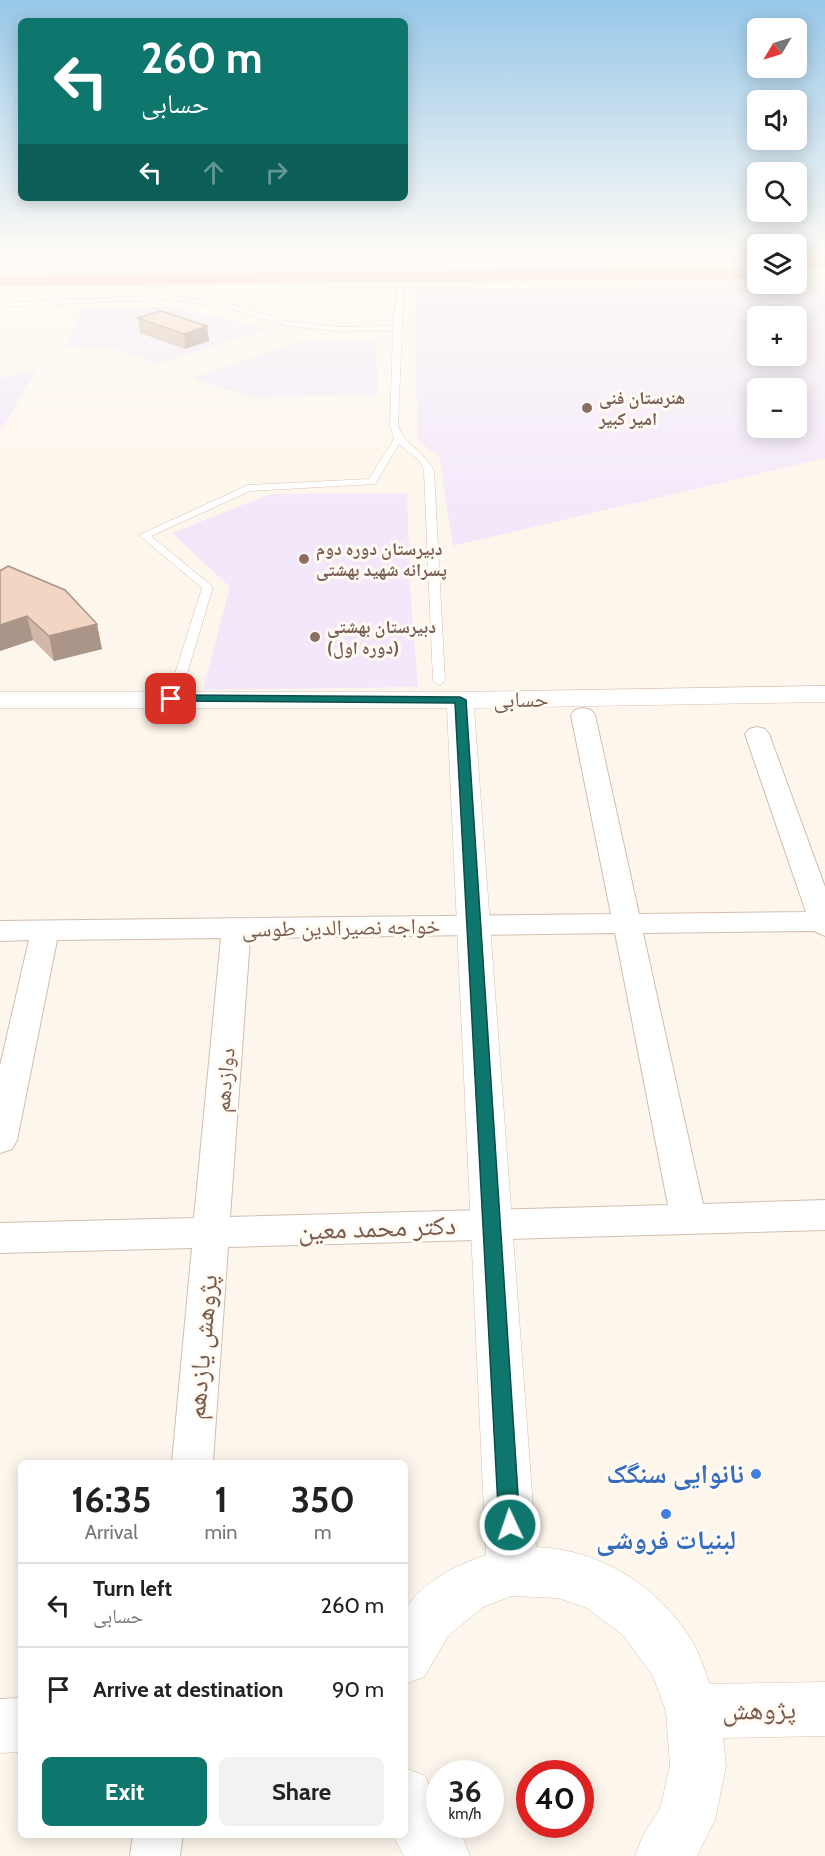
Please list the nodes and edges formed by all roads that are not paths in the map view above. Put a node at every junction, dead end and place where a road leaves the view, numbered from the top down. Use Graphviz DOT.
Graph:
graph roads {
  1 [pos="397,341"];
  2 [pos="398,439"];
  3 [pos="180,677"];
  4 [pos="439,681"];
  5 [pos="825,694"];
  6 [pos="0,700"];
  7 [pos="460,708"];
  8 [pos="825,713"];
  9 [pos="583,715"];
  10 [pos="0,718"];
  11 [pos="757,734"];
  12 [pos="824,922"];
  13 [pos="626,923"];
  14 [pos="473,925"];
  15 [pos="236,928"];
  16 [pos="0,931"];
  17 [pos="45,931"];
  18 [pos="0,1140"];
  19 [pos="825,1215"];
  20 [pos="689,1219"];
  21 [pos="491,1225"];
  22 [pos="212,1232"];
  23 [pos="0,1238"];
  24 [pos="192,1460"];
  25 [pos="512,1571"];
  26 [pos="408,1653"];
  27 [pos="825,1709"];
  28 [pos="693,1711"];
  29 [pos="18,1725"];
  30 [pos="0,1726"];
  31 [pos="408,1803"];
  32 [pos="157,1838"];
  33 [pos="155,1856"];
  34 [pos="441,1856"];
  35 [pos="664,1856"];
  1 -- 2 [label="lane"];
  2 -- 3 [label="lane"];
  2 -- 4 [label="lane"];
  5 -- 7 [label="main road, حسابی"];
  6 -- 7 [label="main road, حسابی"];
  7 -- 9 [label="main road, حسابی"];
  7 -- 10 [label="main road, حسابی"];
  7 -- 14 [label="main road"];
  8 -- 9 [label="main road, حسابی"];
  9 -- 13 [label="street"];
  11 -- 12 [label="street"];
  12 -- 13 [label="street, خواجه نصیرالدین طوسی"];
  13 -- 14 [label="street, خواجه نصیرالدین طوسی"];
  13 -- 20 [label="street"];
  14 -- 15 [label="street, خواجه نصیرالدین طوسی"];
  14 -- 21 [label="main road"];
  15 -- 17 [label="street, خواجه نصیرالدین طوسی"];
  15 -- 22 [label="street, دوازدهم"];
  16 -- 17 [label="street, خواجه نصیرالدین طوسی"];
  17 -- 18 [label="street"];
  19 -- 20 [label="street, دکتر محمد معین"];
  20 -- 21 [label="street, دکتر محمد معین"];
  21 -- 22 [label="street, دکتر محمد معین"];
  21 -- 25 [label="main road"];
  22 -- 23 [label="street, دکتر محمد معین"];
  22 -- 24 [label="street, پژوهش یازدهم"];
  25 -- 26 [label="main road"];
  25 -- 28 [label="main road"];
  27 -- 28 [label="main road, پژوهش"];
  28 -- 35 [label="main road"];
  29 -- 30 [label="main road"];
  31 -- 34 [label="main road"];
  32 -- 33 [label="street"];
}
